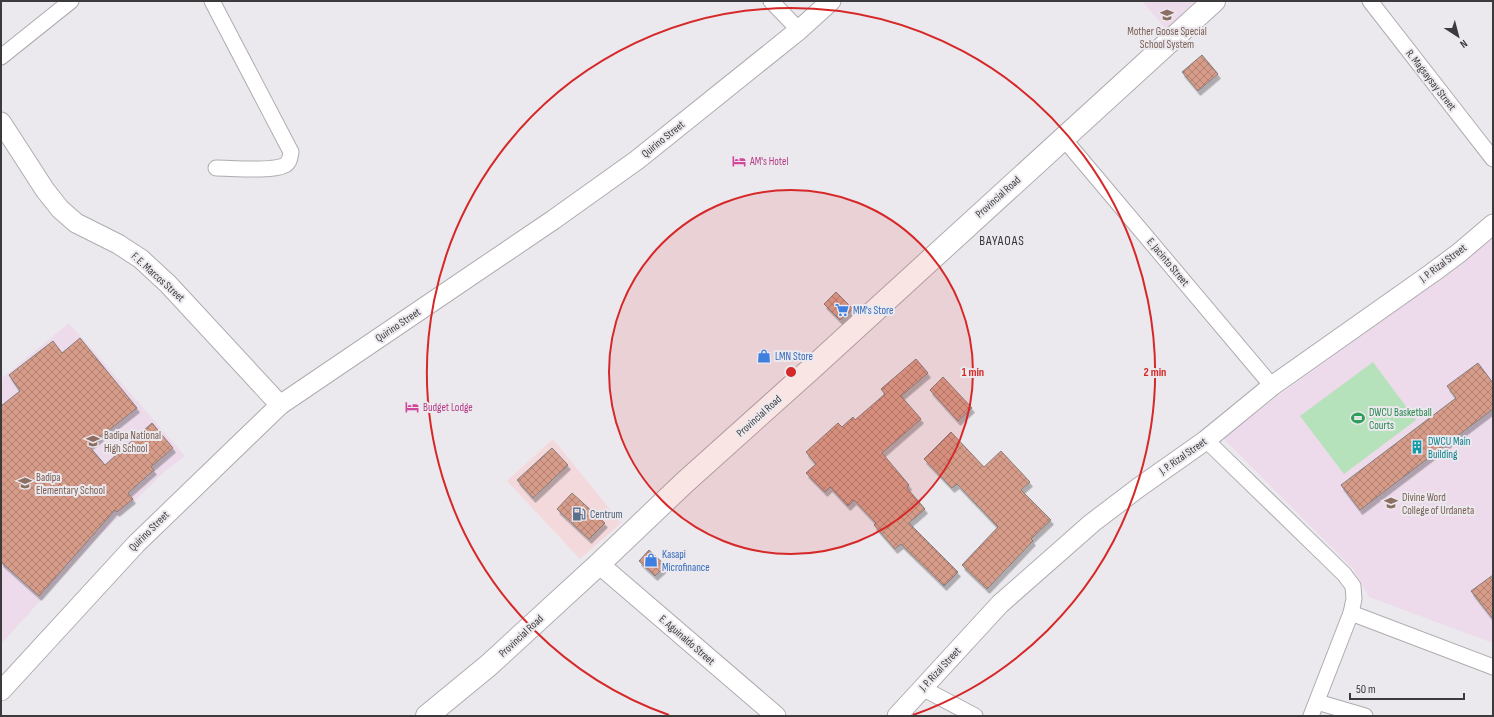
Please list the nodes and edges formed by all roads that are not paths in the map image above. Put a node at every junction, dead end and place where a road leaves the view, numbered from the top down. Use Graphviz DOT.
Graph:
graph roads {
  1 [pos="70,1"];
  2 [pos="212,1"];
  3 [pos="771,1"];
  4 [pos="831,1"];
  5 [pos="1214,1"];
  6 [pos="1370,1"];
  7 [pos="799,30"];
  8 [pos="1,57"];
  9 [pos="1,122"];
  10 [pos="1064,139"];
  11 [pos="1493,159"];
  12 [pos="216,168"];
  13 [pos="1493,224"];
  14 [pos="1272,386"];
  15 [pos="280,404"];
  16 [pos="1206,440"];
  17 [pos="598,564"];
  18 [pos="1351,613"];
  19 [pos="1493,667"];
  20 [pos="922,688"];
  21 [pos="1,691"];
  22 [pos="1317,702"];
  23 [pos="427,716"];
  24 [pos="776,716"];
  25 [pos="897,716"];
  26 [pos="975,716"];
  27 [pos="1311,716"];
  28 [pos="1364,716"];
  1 -- 8 [label="street"];
  2 -- 12 [label="street"];
  3 -- 7 [label="street"];
  4 -- 7 [label="street, Quirino Street"];
  5 -- 10 [label="main road, Provincial Road"];
  6 -- 11 [label="street, R. Magsaysay Street"];
  7 -- 15 [label="street, Quirino Street"];
  9 -- 15 [label="street, F. E. Marcos Street"];
  10 -- 14 [label="street, E. Jacinto Street"];
  10 -- 17 [label="main road, Provincial Road"];
  13 -- 14 [label="street, J. P. Rizal Street"];
  14 -- 16 [label="street, J. P. Rizal Street"];
  15 -- 21 [label="street, Quirino Street"];
  16 -- 18 [label="street"];
  16 -- 20 [label="street, J. P. Rizal Street"];
  17 -- 23 [label="main road, Provincial Road"];
  17 -- 24 [label="street, E. Aguinaldo Street"];
  18 -- 19 [label="street"];
  18 -- 22 [label="street"];
  20 -- 25 [label="street, J. P. Rizal Street"];
  20 -- 26 [label="street"];
  22 -- 27 [label="street"];
  22 -- 28 [label="street"];
}
